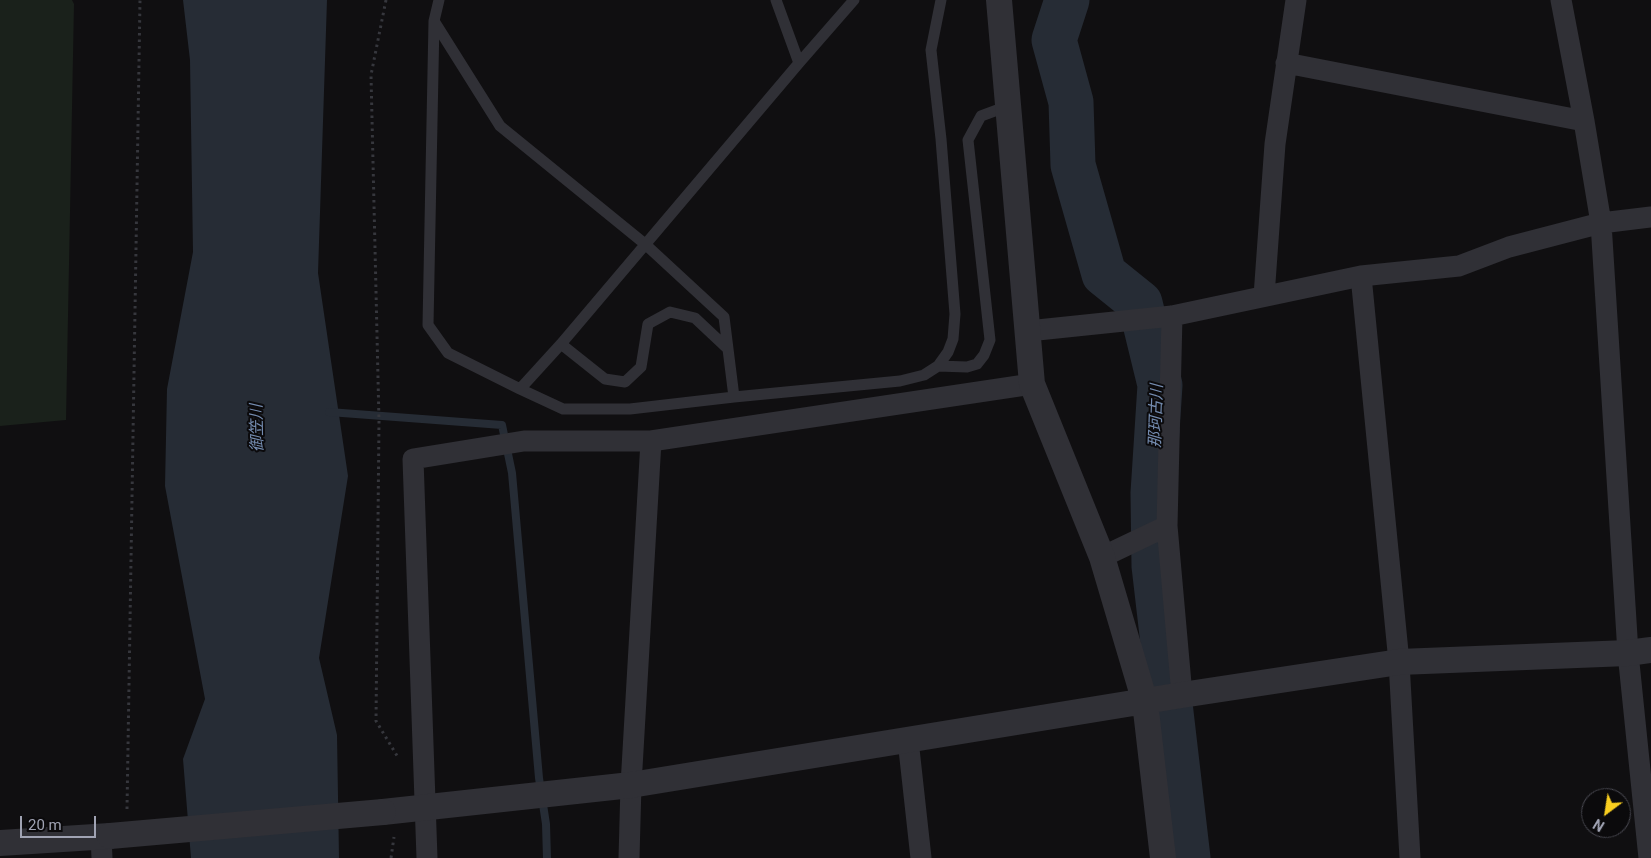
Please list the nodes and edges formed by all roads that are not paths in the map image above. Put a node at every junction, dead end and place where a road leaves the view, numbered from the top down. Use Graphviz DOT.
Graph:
graph roads {
  1 [pos="439,0"];
  2 [pos="776,0"];
  3 [pos="854,0"];
  4 [pos="941,0"];
  5 [pos="999,0"];
  6 [pos="1296,0"];
  7 [pos="1561,0"];
  8 [pos="434,21"];
  9 [pos="1286,62"];
  10 [pos="799,63"];
  11 [pos="1008,106"];
  12 [pos="1584,121"];
  13 [pos="1651,217"];
  14 [pos="1601,222"];
  15 [pos="645,244"];
  16 [pos="1361,276"];
  17 [pos="1264,296"];
  18 [pos="1172,316"];
  19 [pos="1028,331"];
  20 [pos="562,344"];
  21 [pos="728,349"];
  22 [pos="938,366"];
  23 [pos="1032,384"];
  24 [pos="520,389"];
  25 [pos="734,397"];
  26 [pos="651,441"];
  27 [pos="1167,526"];
  28 [pos="1102,558"];
  29 [pos="1640,651"];
  30 [pos="1399,662"];
  31 [pos="1182,695"];
  32 [pos="1145,702"];
  33 [pos="908,740"];
  34 [pos="631,785"];
  35 [pos="425,809"];
  36 [pos="110,837"];
  37 [pos="0,843"];
  38 [pos="427,858"];
  39 [pos="629,858"];
  40 [pos="921,858"];
  41 [pos="1163,858"];
  42 [pos="1410,858"];
  43 [pos="1649,858"];
  1 -- 8 [label="lane"];
  2 -- 10 [label="lane"];
  3 -- 10 [label="lane"];
  4 -- 22 [label="lane"];
  5 -- 11 [label="street"];
  6 -- 9 [label="street"];
  7 -- 12 [label="street"];
  8 -- 15 [label="lane"];
  8 -- 24 [label="lane"];
  9 -- 12 [label="street"];
  9 -- 17 [label="street"];
  10 -- 15 [label="lane"];
  11 -- 19 [label="street"];
  11 -- 22 [label="lane"];
  12 -- 14 [label="street"];
  13 -- 14 [label="street"];
  14 -- 16 [label="street"];
  14 -- 29 [label="street"];
  15 -- 20 [label="lane"];
  15 -- 21 [label="lane"];
  16 -- 17 [label="street"];
  16 -- 30 [label="street"];
  17 -- 18 [label="street"];
  18 -- 19 [label="street"];
  18 -- 27 [label="street"];
  19 -- 23 [label="street"];
  20 -- 21 [label="lane"];
  20 -- 24 [label="lane"];
  21 -- 25 [label="lane"];
  22 -- 25 [label="lane"];
  23 -- 26 [label="street"];
  23 -- 28 [label="street"];
  24 -- 25 [label="lane"];
  26 -- 34 [label="street"];
  26 -- 35 [label="street"];
  27 -- 28 [label="street"];
  27 -- 31 [label="street"];
  28 -- 32 [label="street"];
  29 -- 30 [label="street"];
  29 -- 43 [label="street"];
  30 -- 31 [label="street"];
  30 -- 42 [label="street"];
  31 -- 32 [label="street"];
  32 -- 33 [label="street"];
  32 -- 41 [label="street"];
  33 -- 34 [label="street"];
  33 -- 40 [label="street"];
  34 -- 35 [label="street"];
  34 -- 39 [label="street"];
  35 -- 36 [label="street, bridge"];
  35 -- 38 [label="street"];
  36 -- 37 [label="street"];
}
